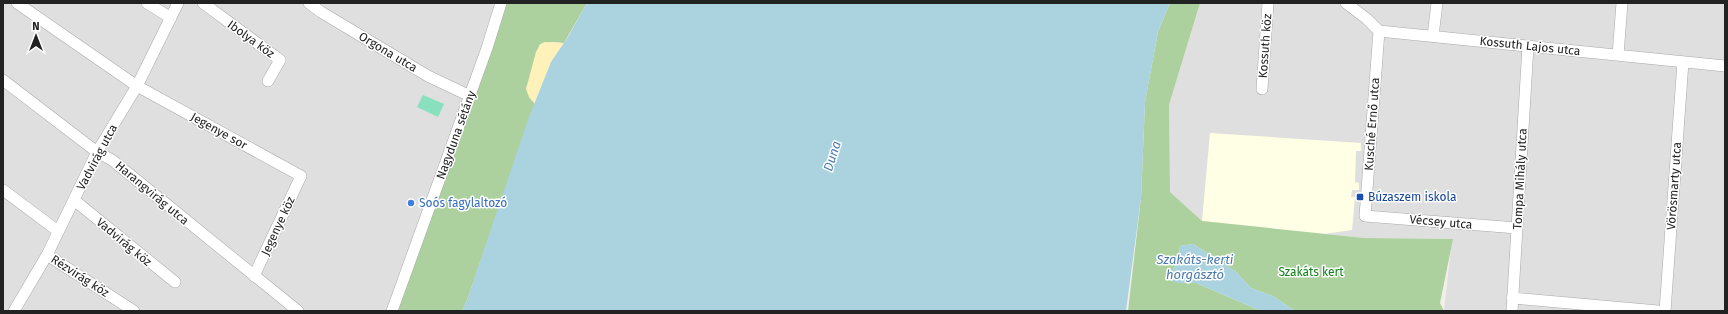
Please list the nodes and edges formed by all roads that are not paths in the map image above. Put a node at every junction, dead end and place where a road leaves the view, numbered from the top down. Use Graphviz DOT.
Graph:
graph roads {
  1 [pos="17,3"];
  2 [pos="147,3"];
  3 [pos="178,3"];
  4 [pos="203,3"];
  5 [pos="309,3"];
  6 [pos="501,3"];
  7 [pos="1268,3"];
  8 [pos="1346,3"];
  9 [pos="1436,3"];
  10 [pos="1622,3"];
  11 [pos="324,8"];
  12 [pos="171,18"];
  13 [pos="1379,31"];
  14 [pos="1433,36"];
  15 [pos="1528,46"];
  16 [pos="1618,55"];
  17 [pos="1683,62"];
  18 [pos="1725,66"];
  19 [pos="3,80"];
  20 [pos="268,81"];
  21 [pos="137,86"];
  22 [pos="1262,89"];
  23 [pos="470,96"];
  24 [pos="97,152"];
  25 [pos="302,176"];
  26 [pos="3,190"];
  27 [pos="74,200"];
  28 [pos="1365,216"];
  29 [pos="1517,228"];
  30 [pos="58,231"];
  31 [pos="47,255"];
  32 [pos="254,276"];
  33 [pos="175,282"];
  34 [pos="1512,298"];
  35 [pos="14,311"];
  36 [pos="134,311"];
  37 [pos="298,311"];
  38 [pos="392,311"];
  39 [pos="1512,311"];
  40 [pos="1658,311"];
  41 [pos="1665,311"];
  1 -- 21 [label="street, Jegenye sor"];
  2 -- 12 [label="street"];
  3 -- 12 [label="street, Vadvirág utca"];
  4 -- 20 [label="street, Ibolya köz"];
  5 -- 11 [label="street, Orgona utca"];
  6 -- 23 [label="street, Nagyduna sétány"];
  7 -- 22 [label="street, Kossuth köz"];
  8 -- 13 [label="street"];
  9 -- 14 [label="street"];
  10 -- 16 [label="street"];
  11 -- 23 [label="street, Orgona utca"];
  12 -- 21 [label="street, Vadvirág utca"];
  13 -- 14 [label="street, Kossuth Lajos utca"];
  13 -- 28 [label="street, Kusché Ernő utca"];
  14 -- 15 [label="street, Kossuth Lajos utca"];
  15 -- 16 [label="street, Kossuth Lajos utca"];
  15 -- 29 [label="street, Tompa Mihály utca"];
  16 -- 17 [label="street, Kossuth Lajos utca"];
  17 -- 18 [label="street, Kossuth Lajos utca"];
  17 -- 41 [label="street, Vörösmarty utca"];
  19 -- 24 [label="street, Harangvirág utca"];
  21 -- 24 [label="street, Vadvirág utca"];
  21 -- 25 [label="street, Jegenye sor"];
  23 -- 38 [label="street, Nagyduna sétány"];
  24 -- 27 [label="street, Vadvirág utca"];
  24 -- 32 [label="street, Harangvirág utca"];
  25 -- 32 [label="street, Jegenye köz"];
  26 -- 30 [label="street"];
  27 -- 30 [label="street, Vadvirág utca"];
  27 -- 33 [label="street, Vadvirág köz"];
  28 -- 29 [label="street, Vécsey utca"];
  29 -- 34 [label="street, Tompa Mihály utca"];
  30 -- 31 [label="street, Vadvirág utca"];
  31 -- 35 [label="street, Vadvirág utca"];
  31 -- 36 [label="street, Rézvirág köz"];
  32 -- 37 [label="street, Harangvirág utca"];
  34 -- 39 [label="street, Tompa Mihály utca"];
  34 -- 40 [label="street"];
}
